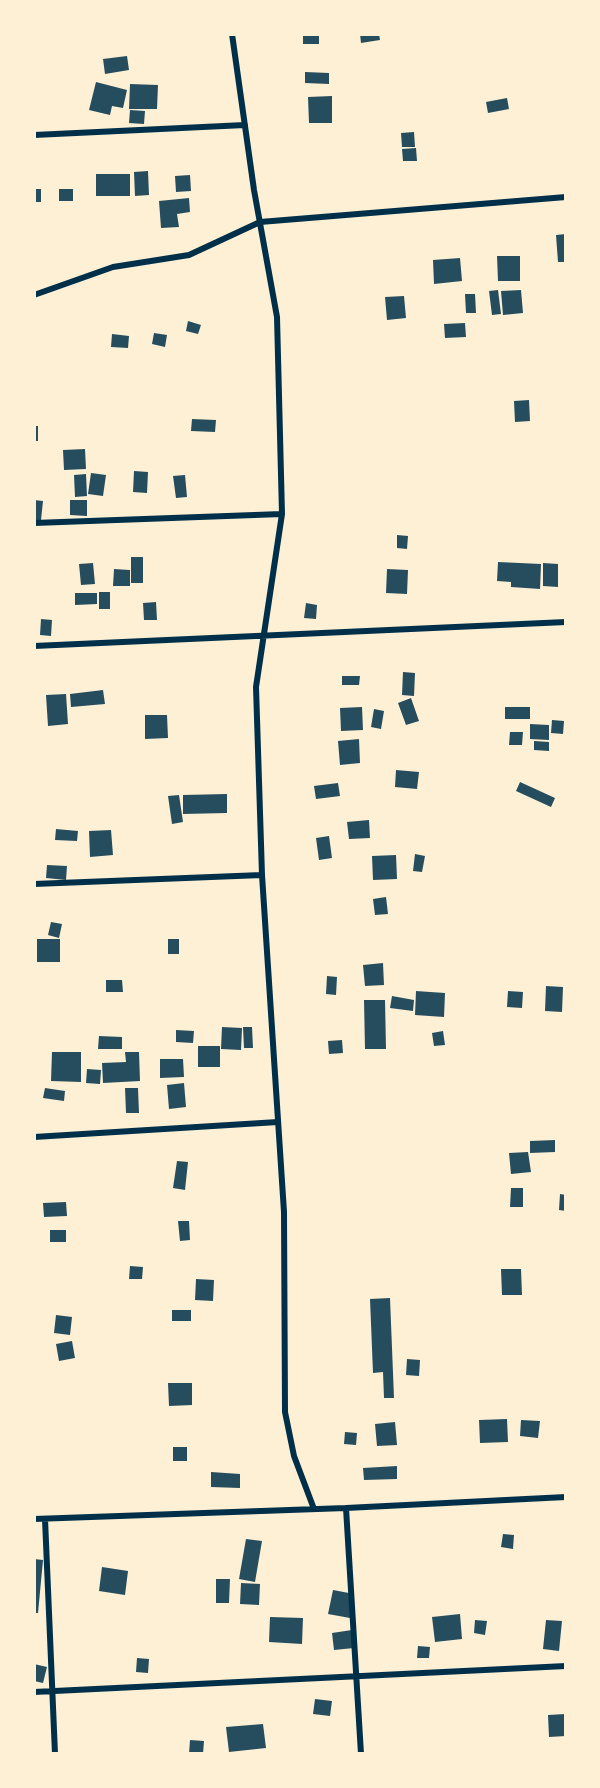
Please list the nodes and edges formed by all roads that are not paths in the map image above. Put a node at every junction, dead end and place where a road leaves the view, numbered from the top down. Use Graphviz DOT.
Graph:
graph roads {
  1 [pos="232,34"];
  2 [pos="245,125"];
  3 [pos="34,135"];
  4 [pos="566,197"];
  5 [pos="260,222"];
  6 [pos="34,295"];
  7 [pos="282,514"];
  8 [pos="34,523"];
  9 [pos="566,622"];
  10 [pos="264,637"];
  11 [pos="34,646"];
  12 [pos="262,875"];
  13 [pos="34,884"];
  14 [pos="278,1122"];
  15 [pos="34,1137"];
  16 [pos="566,1497"];
  17 [pos="346,1508"];
  18 [pos="314,1509"];
  19 [pos="45,1518"];
  20 [pos="34,1519"];
  21 [pos="566,1666"];
  22 [pos="355,1678"];
  23 [pos="53,1691"];
  24 [pos="34,1692"];
  25 [pos="55,1754"];
  26 [pos="361,1754"];
  1 -- 2 [label="street"];
  2 -- 3 [label="street"];
  2 -- 5 [label="street"];
  4 -- 5 [label="street"];
  5 -- 6 [label="street"];
  5 -- 7 [label="street"];
  7 -- 8 [label="street"];
  7 -- 10 [label="street"];
  9 -- 10 [label="street"];
  10 -- 11 [label="street"];
  10 -- 12 [label="street"];
  12 -- 13 [label="street"];
  12 -- 14 [label="street"];
  14 -- 15 [label="street"];
  14 -- 18 [label="street"];
  16 -- 17 [label="street"];
  17 -- 18 [label="street"];
  17 -- 22 [label="street"];
  18 -- 19 [label="street"];
  19 -- 20 [label="street"];
  19 -- 23 [label="street"];
  21 -- 22 [label="street"];
  22 -- 23 [label="street"];
  22 -- 26 [label="street"];
  23 -- 24 [label="street"];
  23 -- 25 [label="street"];
}
